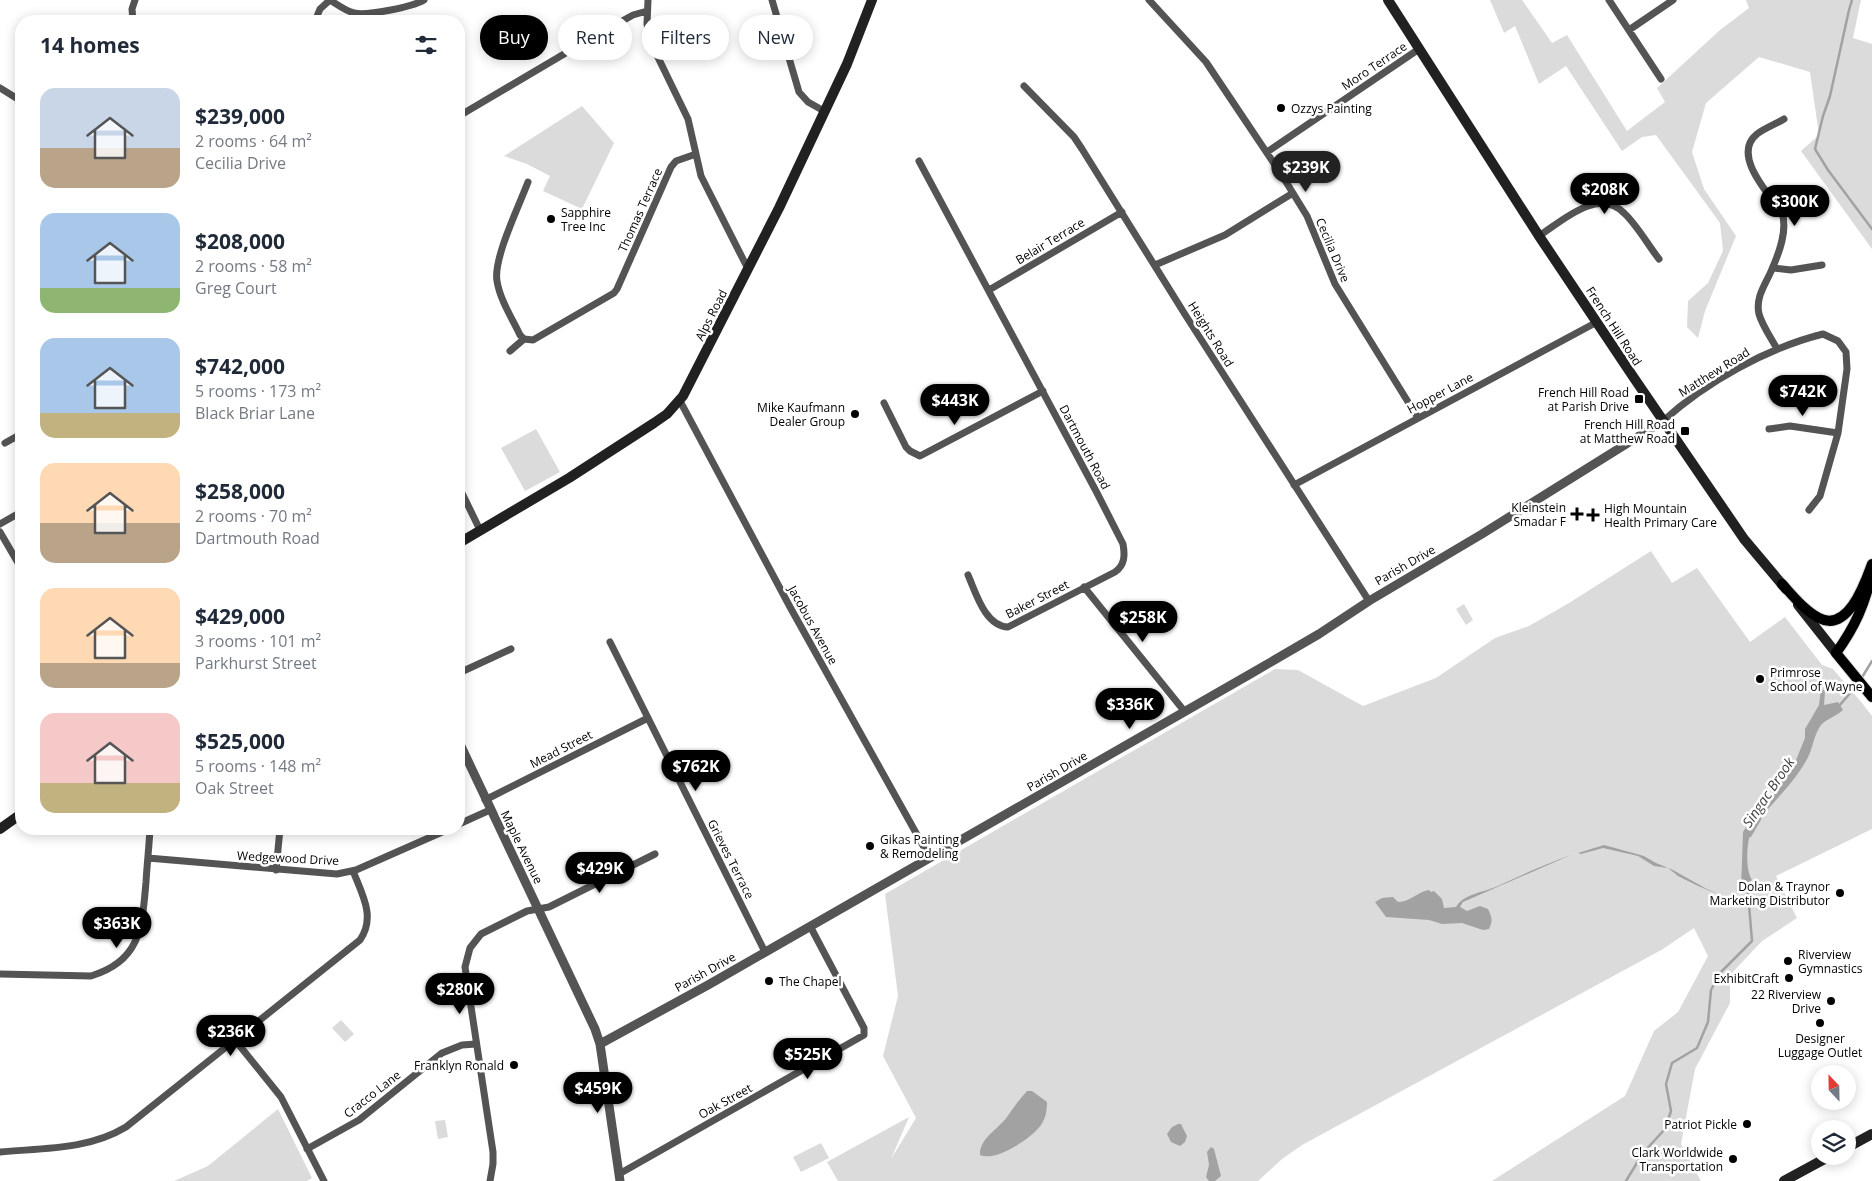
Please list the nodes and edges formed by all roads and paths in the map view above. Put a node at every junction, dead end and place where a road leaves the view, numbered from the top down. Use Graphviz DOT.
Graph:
graph roads {
  1 [pos="135,0"];
  2 [pos="330,0"];
  3 [pos="424,0"];
  4 [pos="648,0"];
  5 [pos="772,0"];
  6 [pos="872,0"];
  7 [pos="1149,0"];
  8 [pos="1388,0"];
  9 [pos="1609,0"];
  10 [pos="1673,0"];
  11 [pos="647,11"];
  12 [pos="132,15"];
  13 [pos="318,15"];
  14 [pos="1629,30"];
  15 [pos="1420,49"];
  16 [pos="1662,80"];
  17 [pos="1024,86"];
  18 [pos="0,88"];
  19 [pos="15,97"];
  20 [pos="824,111"];
  21 [pos="465,112"];
  22 [pos="1784,119"];
  23 [pos="1267,152"];
  24 [pos="696,154"];
  25 [pos="919,161"];
  26 [pos="528,182"];
  27 [pos="1293,193"];
  28 [pos="1122,212"];
  29 [pos="1539,236"];
  30 [pos="1659,260"];
  31 [pos="1155,265"];
  32 [pos="1822,266"];
  33 [pos="1773,268"];
  34 [pos="748,269"];
  35 [pos="989,290"];
  36 [pos="1597,322"];
  37 [pos="524,339"];
  38 [pos="1777,349"];
  39 [pos="510,351"];
  40 [pos="1043,391"];
  41 [pos="680,401"];
  42 [pos="884,403"];
  43 [pos="1418,418"];
  44 [pos="1663,421"];
  45 [pos="1768,429"];
  46 [pos="1838,432"];
  47 [pos="15,437"];
  48 [pos="5,443"];
  49 [pos="1294,485"];
  50 [pos="465,499"];
  51 [pos="1809,510"];
  52 [pos="15,515"];
  53 [pos="0,524"];
  54 [pos="480,530"];
  55 [pos="0,532"];
  56 [pos="465,539"];
  57 [pos="15,558"];
  58 [pos="1872,564"];
  59 [pos="1872,573"];
  60 [pos="968,575"];
  61 [pos="1782,584"];
  62 [pos="1084,587"];
  63 [pos="1369,601"];
  64 [pos="610,642"];
  65 [pos="510,650"];
  66 [pos="1836,653"];
  67 [pos="465,670"];
  68 [pos="1872,697"];
  69 [pos="1185,712"];
  70 [pos="648,718"];
  71 [pos="465,755"];
  72 [pos="485,800"];
  73 [pos="490,810"];
  74 [pos="15,818"];
  75 [pos="465,821"];
  76 [pos="0,829"];
  77 [pos="150,835"];
  78 [pos="279,835"];
  79 [pos="435,835"];
  80 [pos="655,854"];
  81 [pos="148,858"];
  82 [pos="930,858"];
  83 [pos="276,870"];
  84 [pos="353,871"];
  85 [pos="538,910"];
  86 [pos="810,926"];
  87 [pos="765,952"];
  88 [pos="0,974"];
  89 [pos="235,1040"];
  90 [pos="476,1044"];
  91 [pos="600,1044"];
  92 [pos="1872,1134"];
  93 [pos="1856,1143"];
  94 [pos="307,1149"];
  95 [pos="0,1152"];
  96 [pos="1813,1165"];
  97 [pos="619,1177"];
  98 [pos="324,1181"];
  99 [pos="490,1181"];
  100 [pos="1784,1181"];
  1 -- 12 [label="street"];
  2 -- 3 [label="street"];
  2 -- 13 [label="street"];
  4 -- 11 [label="street"];
  5 -- 20 [label="street"];
  6 -- 20 [label="main road, Alps Road"];
  7 -- 23 [label="street, Cecilia Drive"];
  8 -- 15 [label="main road, French Hill Road"];
  9 -- 14 [label="street"];
  10 -- 14 [label="street"];
  11 -- 21 [label="street"];
  11 -- 24 [label="street"];
  14 -- 16 [label="street"];
  15 -- 23 [label="street, Moro Terrace"];
  15 -- 29 [label="main road, French Hill Road"];
  17 -- 28 [label="street, Heights Road"];
  18 -- 19 [label="street"];
  20 -- 34 [label="main road, Alps Road"];
  22 -- 33 [label="street"];
  23 -- 27 [label="street, Cecilia Drive"];
  24 -- 34 [label="street"];
  24 -- 37 [label="street, Thomas Terrace"];
  25 -- 35 [label="street, Dartmouth Road"];
  26 -- 37 [label="street"];
  27 -- 31 [label="street"];
  27 -- 43 [label="street, Cecilia Drive"];
  28 -- 31 [label="street, Heights Road"];
  28 -- 35 [label="street, Belair Terrace"];
  29 -- 30 [label="street"];
  29 -- 36 [label="main road, French Hill Road"];
  31 -- 49 [label="street, Heights Road"];
  32 -- 33 [label="street"];
  33 -- 38 [label="street"];
  34 -- 41 [label="main road, Alps Road"];
  35 -- 40 [label="street, Dartmouth Road"];
  36 -- 43 [label="street, Hopper Lane"];
  36 -- 44 [label="main road, French Hill Road"];
  37 -- 39 [label="street, Thomas Terrace"];
  38 -- 44 [label="street, Matthew Road"];
  38 -- 46 [label="street, Matthew Road"];
  40 -- 42 [label="street"];
  40 -- 62 [label="street, Dartmouth Road"];
  41 -- 54 [label="main road, Alps Road"];
  41 -- 82 [label="street, Jacobus Avenue"];
  43 -- 49 [label="street, Hopper Lane"];
  44 -- 61 [label="main road, French Hill Road"];
  44 -- 63 [label="street, Parish Drive"];
  45 -- 46 [label="street"];
  46 -- 51 [label="street, Matthew Road"];
  47 -- 48 [label="street"];
  49 -- 63 [label="street, Heights Road"];
  50 -- 54 [label="street"];
  52 -- 53 [label="street"];
  54 -- 56 [label="main road, Alps Road"];
  55 -- 57 [label="street"];
  58 -- 61 [label="main road"];
  59 -- 66 [label="main road"];
  60 -- 62 [label="street, Baker Street"];
  61 -- 66 [label="main road, French Hill Road"];
  62 -- 69 [label="street"];
  63 -- 69 [label="street, Parish Drive"];
  64 -- 70 [label="street, Grieves Terrace"];
  65 -- 67 [label="street"];
  66 -- 68 [label="main road"];
  69 -- 82 [label="street, Parish Drive"];
  70 -- 72 [label="street, Mead Street"];
  70 -- 87 [label="street, Grieves Terrace"];
  71 -- 72 [label="street, Maple Avenue"];
  72 -- 73 [label="street, Maple Avenue"];
  73 -- 75 [label="street"];
  73 -- 85 [label="street, Maple Avenue"];
  74 -- 76 [label="main road"];
  77 -- 81 [label="street"];
  78 -- 83 [label="street"];
  79 -- 84 [label="street, Wedgewood Drive"];
  80 -- 85 [label="street"];
  81 -- 83 [label="street, Wedgewood Drive"];
  81 -- 88 [label="street"];
  82 -- 86 [label="street, Parish Drive"];
  83 -- 84 [label="street, Wedgewood Drive"];
  84 -- 89 [label="street"];
  85 -- 90 [label="street"];
  85 -- 91 [label="street, Maple Avenue"];
  86 -- 87 [label="street, Parish Drive"];
  86 -- 97 [label="street, Oak Street"];
  87 -- 91 [label="street, Parish Drive"];
  89 -- 94 [label="street"];
  89 -- 95 [label="street"];
  90 -- 94 [label="street, Cracco Lane"];
  90 -- 99 [label="street"];
  91 -- 97 [label="street"];
  92 -- 93 [label="main road"];
  94 -- 98 [label="street"];
  96 -- 100 [label="main road"];
}
